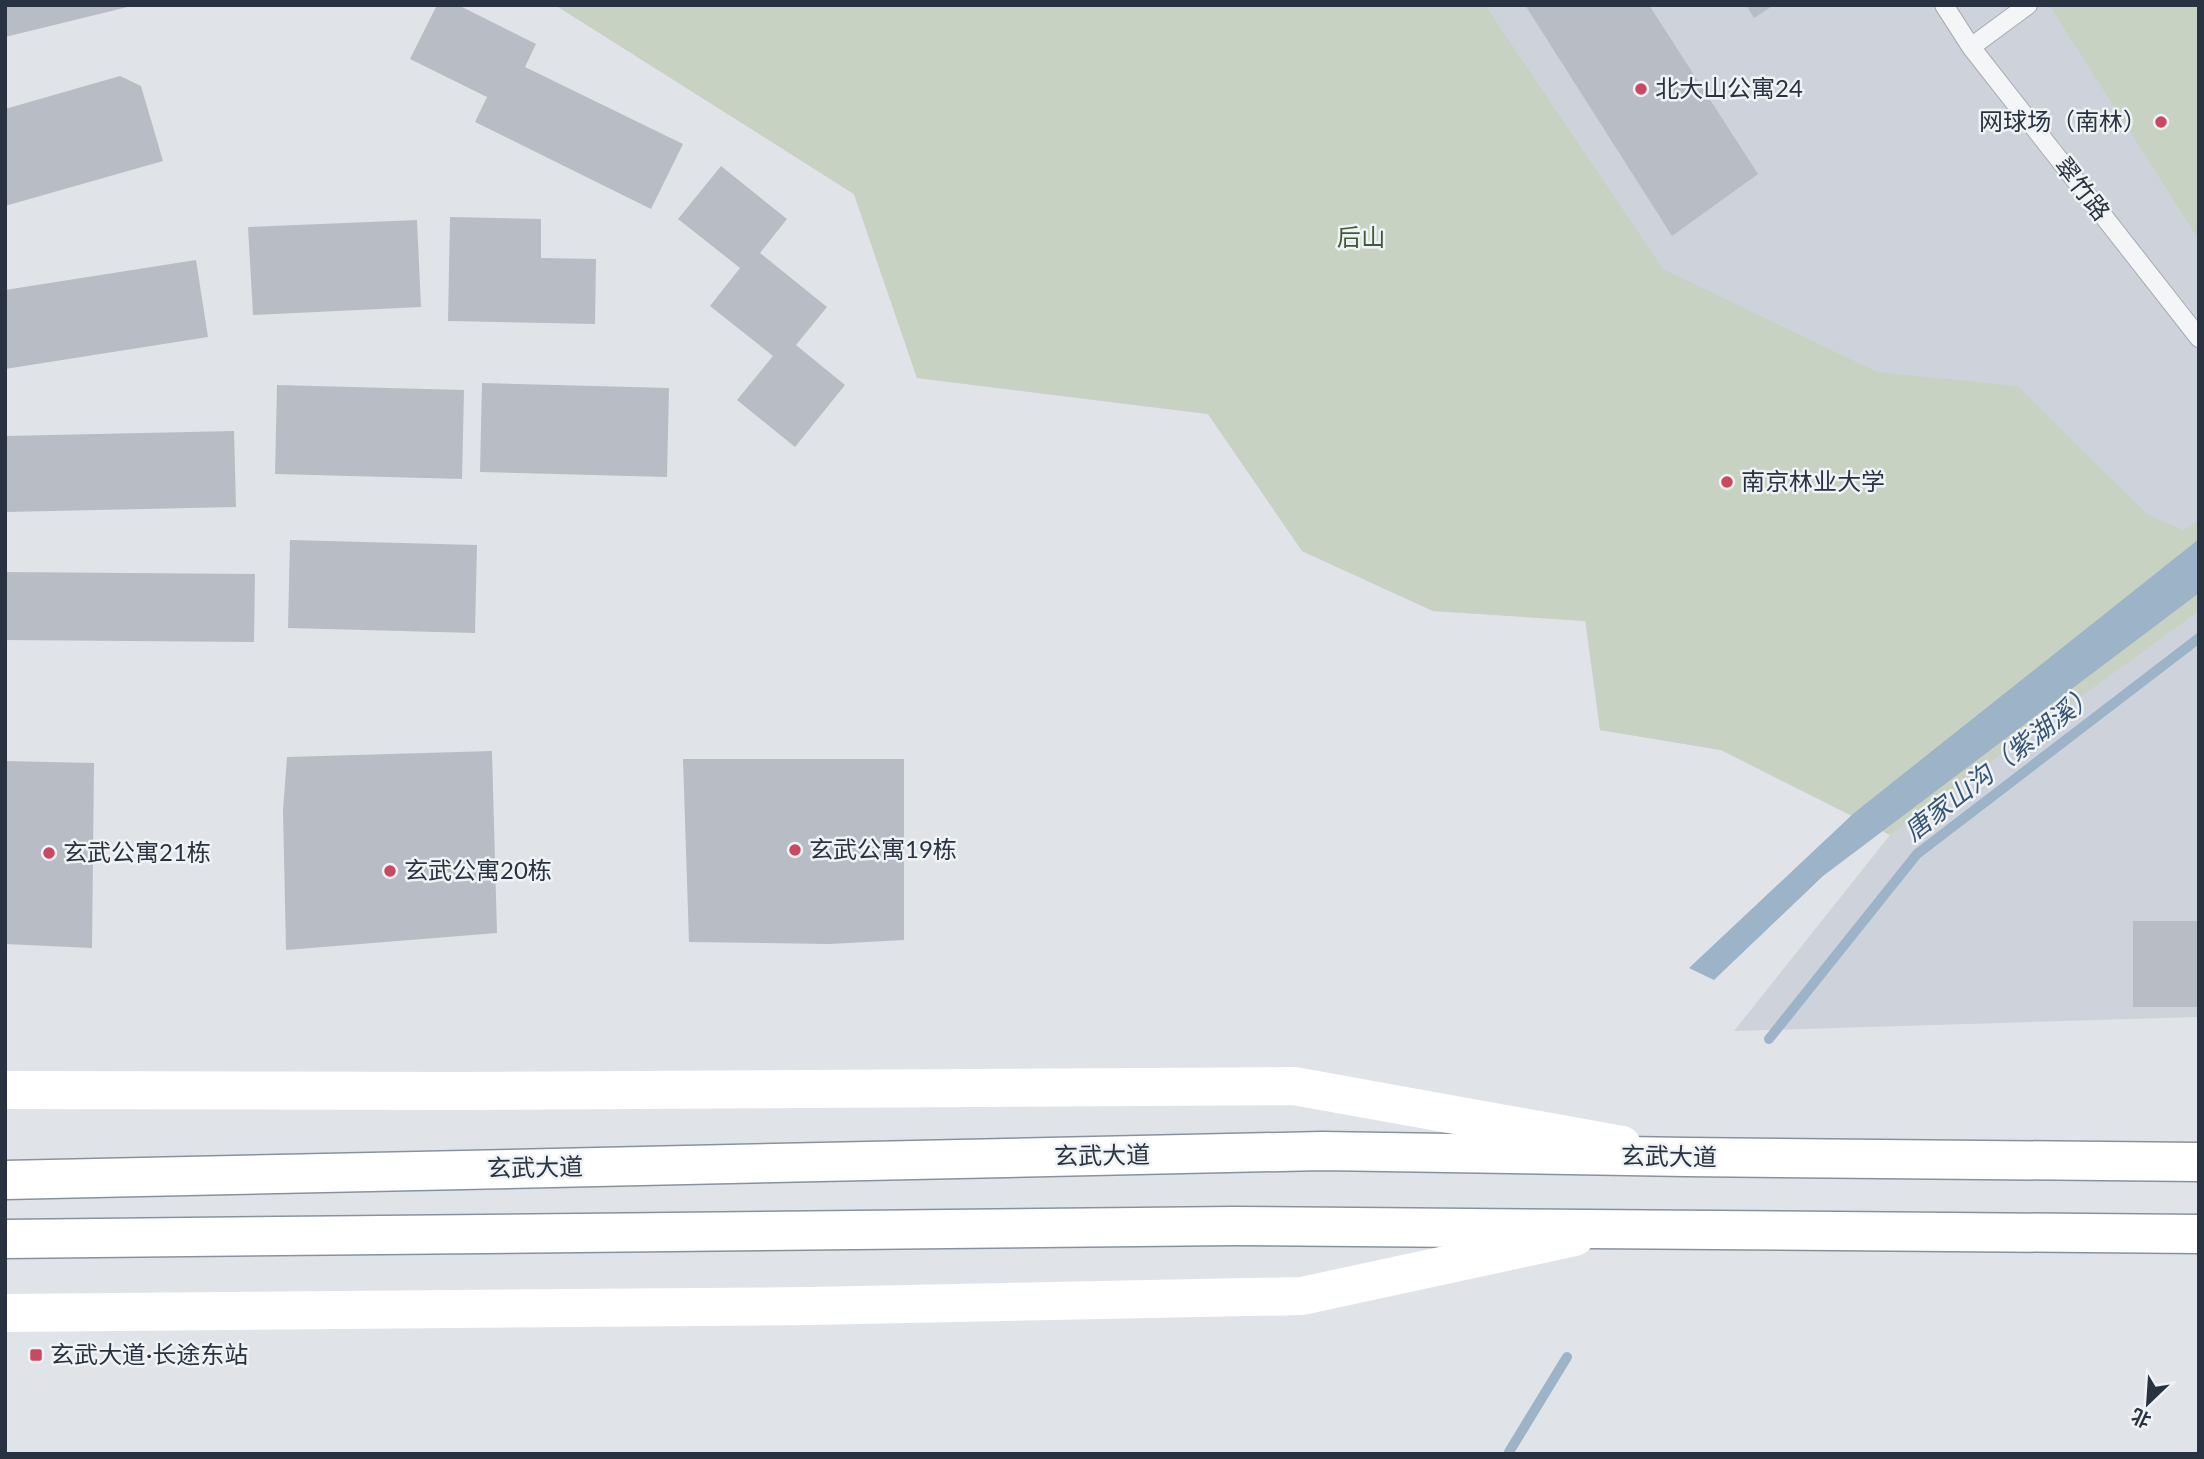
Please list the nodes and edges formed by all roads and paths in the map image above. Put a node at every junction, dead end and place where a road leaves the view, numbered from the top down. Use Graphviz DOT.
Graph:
graph roads {
  1 [pos="1944,5"];
  2 [pos="2028,5"];
  3 [pos="1971,47"];
  4 [pos="2199,338"];
  5 [pos="5,1090"];
  6 [pos="1686,1157"];
  7 [pos="2199,1162"];
  8 [pos="5,1180"];
  9 [pos="1611,1229"];
  10 [pos="2199,1234"];
  11 [pos="5,1239"];
  12 [pos="5,1312"];
  1 -- 3 [label="lane, 翠竹路"];
  2 -- 3 [label="lane"];
  3 -- 4 [label="lane, 翠竹路"];
  5 -- 6 [label="main road"];
  6 -- 7 [label="main road, 玄武大道"];
  6 -- 8 [label="main road, 玄武大道"];
  9 -- 10 [label="main road"];
  9 -- 11 [label="main road"];
  9 -- 12 [label="main road"];
}
